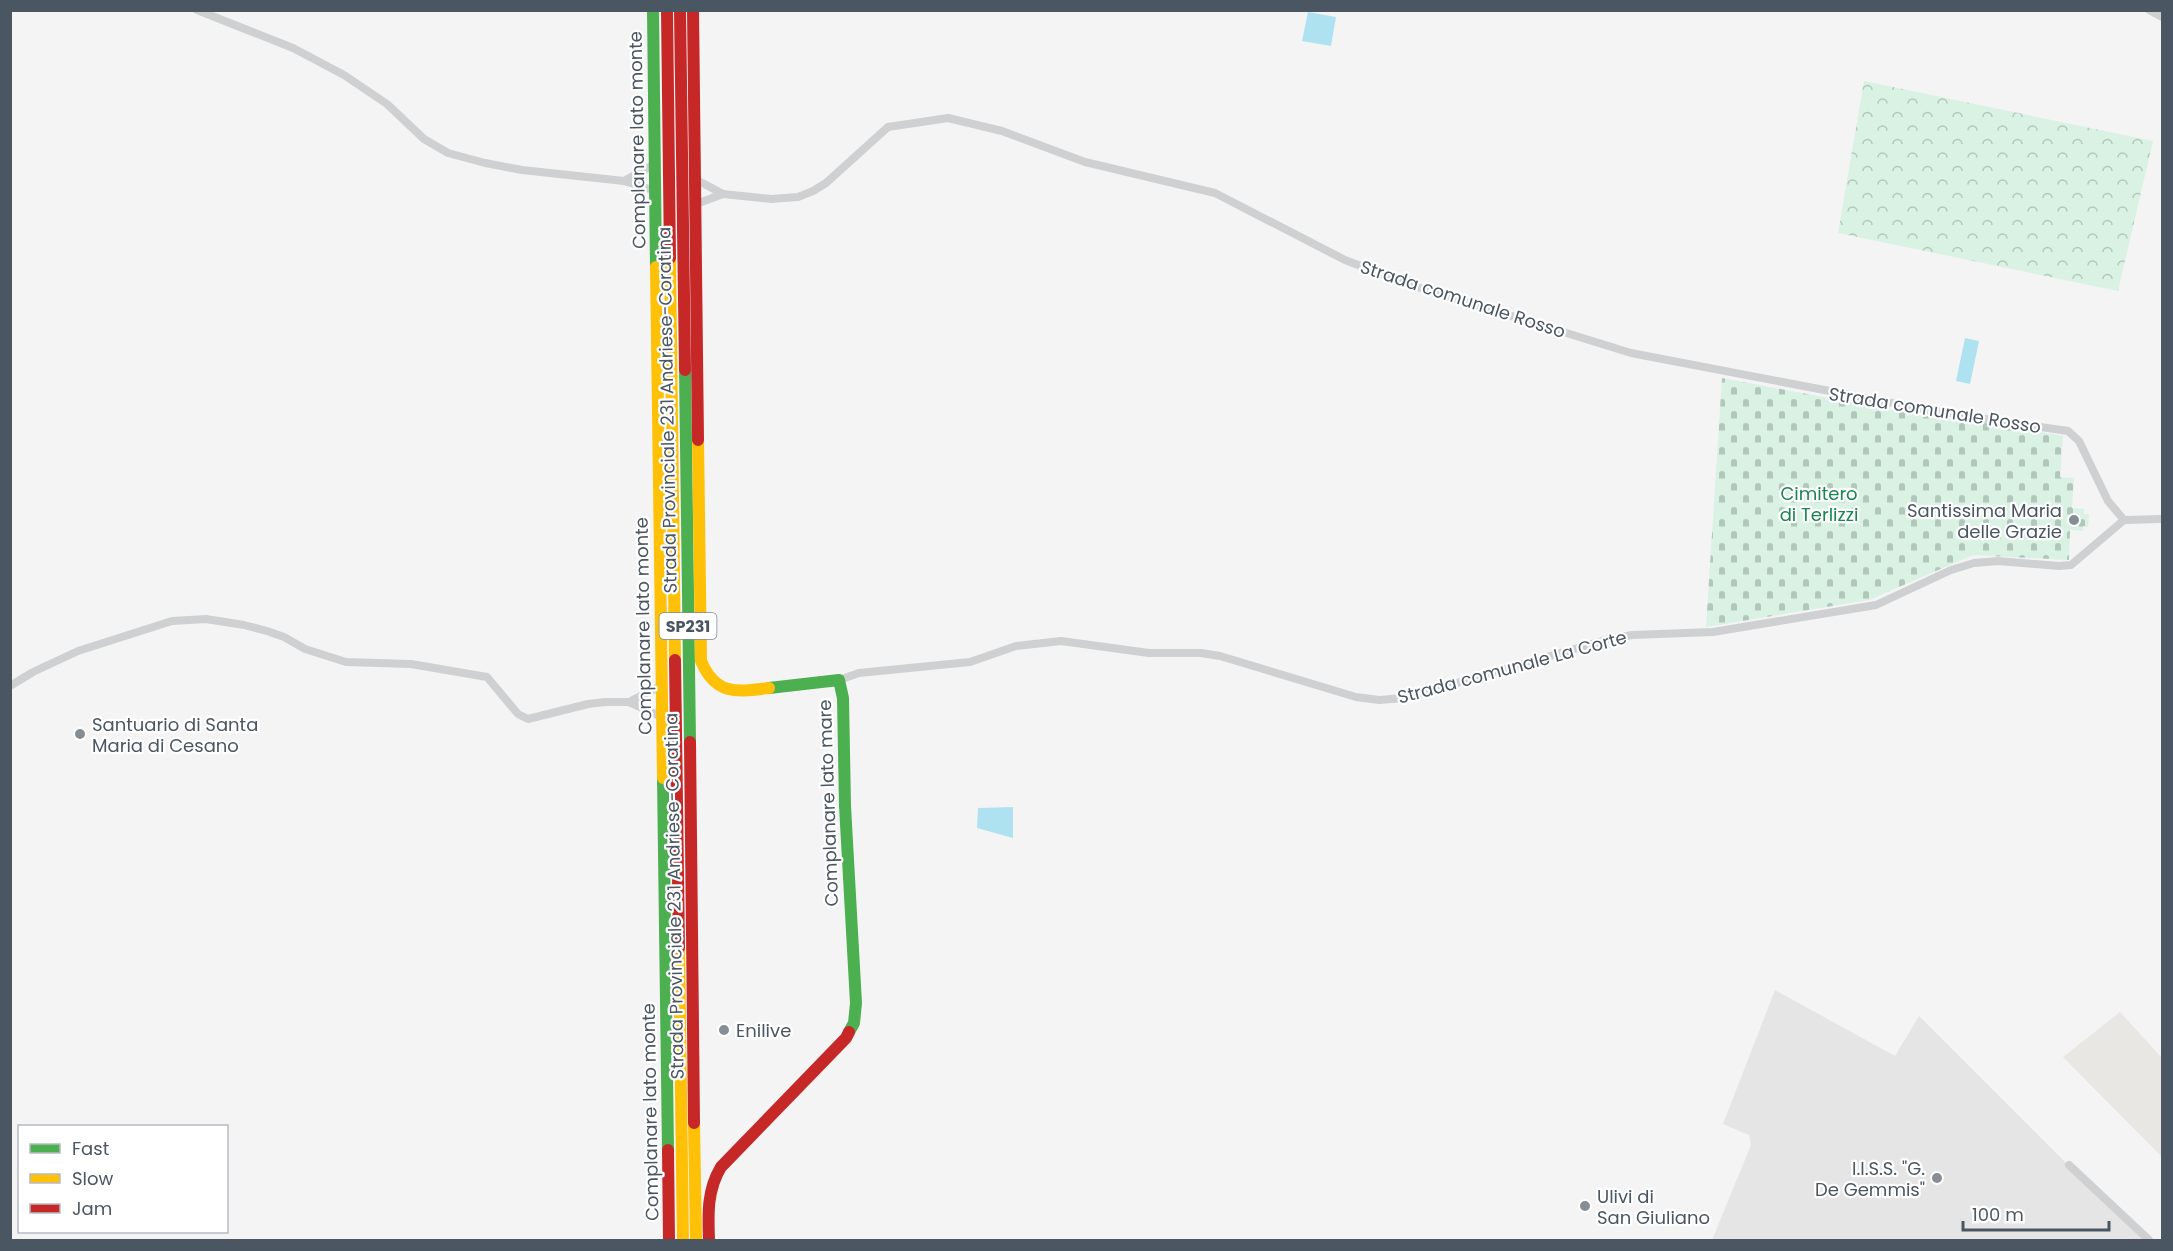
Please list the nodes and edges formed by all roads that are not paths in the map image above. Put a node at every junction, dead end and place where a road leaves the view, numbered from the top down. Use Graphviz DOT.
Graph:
graph roads {
  1 [pos="197,10"];
  2 [pos="653,10"];
  3 [pos="667,10"];
  4 [pos="680,10"];
  5 [pos="693,10"];
  6 [pos="2149,10"];
  7 [pos="2163,17"];
  8 [pos="655,164"];
  9 [pos="695,178"];
  10 [pos="624,181"];
  11 [pos="656,191"];
  12 [pos="723,194"];
  13 [pos="696,204"];
  14 [pos="2163,519"];
  15 [pos="2124,520"];
  16 [pos="838,680"];
  17 [pos="662,685"];
  18 [pos="10,686"];
  19 [pos="629,702"];
  20 [pos="662,717"];
  21 [pos="2069,1165"];
  22 [pos="669,1240"];
  23 [pos="683,1240"];
  24 [pos="696,1240"];
  25 [pos="709,1240"];
  26 [pos="2149,1240"];
  1 -- 10 [label="street"];
  2 -- 8 [label="main road, Complanare lato monte"];
  3 -- 23 [label="main road, Strada Provinciale 231 Andriese-Coratina / SP231"];
  4 -- 24 [label="main road, Strada Provinciale 231 Andriese-Coratina / SP231"];
  5 -- 9 [label="main road, Complanare lato mare"];
  6 -- 7 [label="street"];
  8 -- 10 [label="street"];
  8 -- 11 [label="main road, Complanare lato monte"];
  9 -- 12 [label="street, Strada comunale Rosso"];
  9 -- 13 [label="main road, Complanare lato mare"];
  10 -- 11 [label="street"];
  11 -- 17 [label="main road, Complanare lato monte"];
  12 -- 13 [label="street, Strada comunale Rosso"];
  12 -- 15 [label="street, Strada comunale Rosso"];
  13 -- 16 [label="main road, Complanare lato mare"];
  14 -- 15 [label="street"];
  15 -- 16 [label="street, Strada comunale La Corte"];
  16 -- 25 [label="main road, Complanare lato mare"];
  17 -- 19 [label="street"];
  17 -- 20 [label="main road, Complanare lato monte"];
  18 -- 19 [label="street"];
  19 -- 20 [label="street"];
  20 -- 22 [label="main road, Complanare lato monte"];
  21 -- 26 [label="street"];
}
